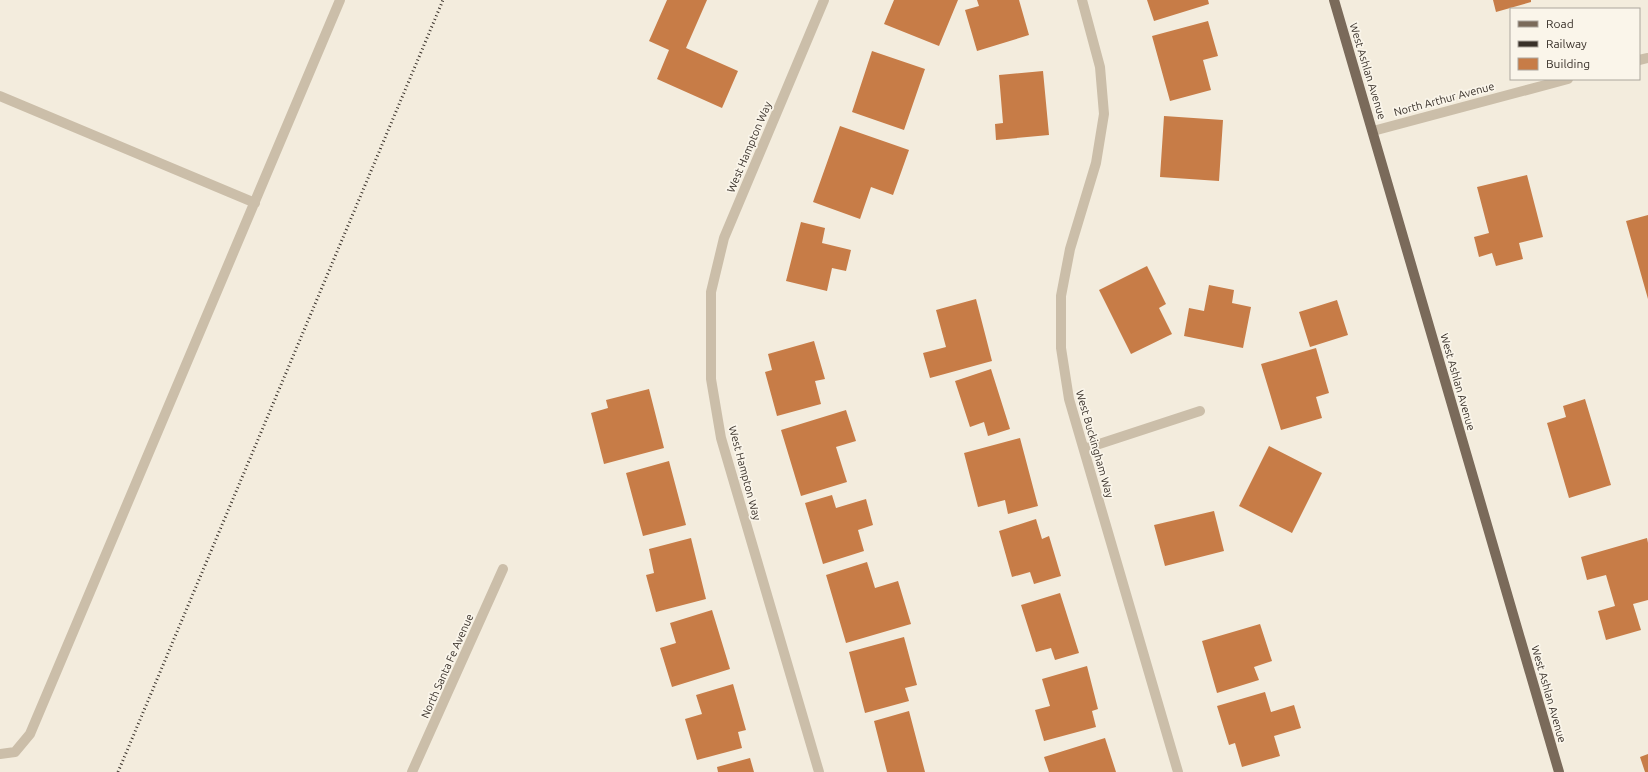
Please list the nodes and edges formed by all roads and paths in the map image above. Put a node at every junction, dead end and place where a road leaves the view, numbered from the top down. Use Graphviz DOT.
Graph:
graph roads {
  1 [pos="340,0"];
  2 [pos="824,0"];
  3 [pos="1082,0"];
  4 [pos="1334,0"];
  5 [pos="1564,80"];
  6 [pos="0,96"];
  7 [pos="1373,131"];
  8 [pos="255,203"];
  9 [pos="1200,411"];
  10 [pos="1084,449"];
  11 [pos="503,569"];
  12 [pos="0,754"];
  13 [pos="412,772"];
  14 [pos="819,772"];
  15 [pos="1178,772"];
  16 [pos="1559,772"];
  1 -- 8 [label="street"];
  2 -- 14 [label="street, West Hampton Way"];
  3 -- 10 [label="street, West Buckingham Way"];
  4 -- 7 [label="main road, West Ashlan Avenue"];
  5 -- 7 [label="street, North Arthur Avenue"];
  6 -- 8 [label="street"];
  7 -- 16 [label="main road, West Ashlan Avenue"];
  8 -- 12 [label="street"];
  9 -- 10 [label="street"];
  10 -- 15 [label="street, West Buckingham Way"];
  11 -- 13 [label="street, North Santa Fe Avenue"];
}
